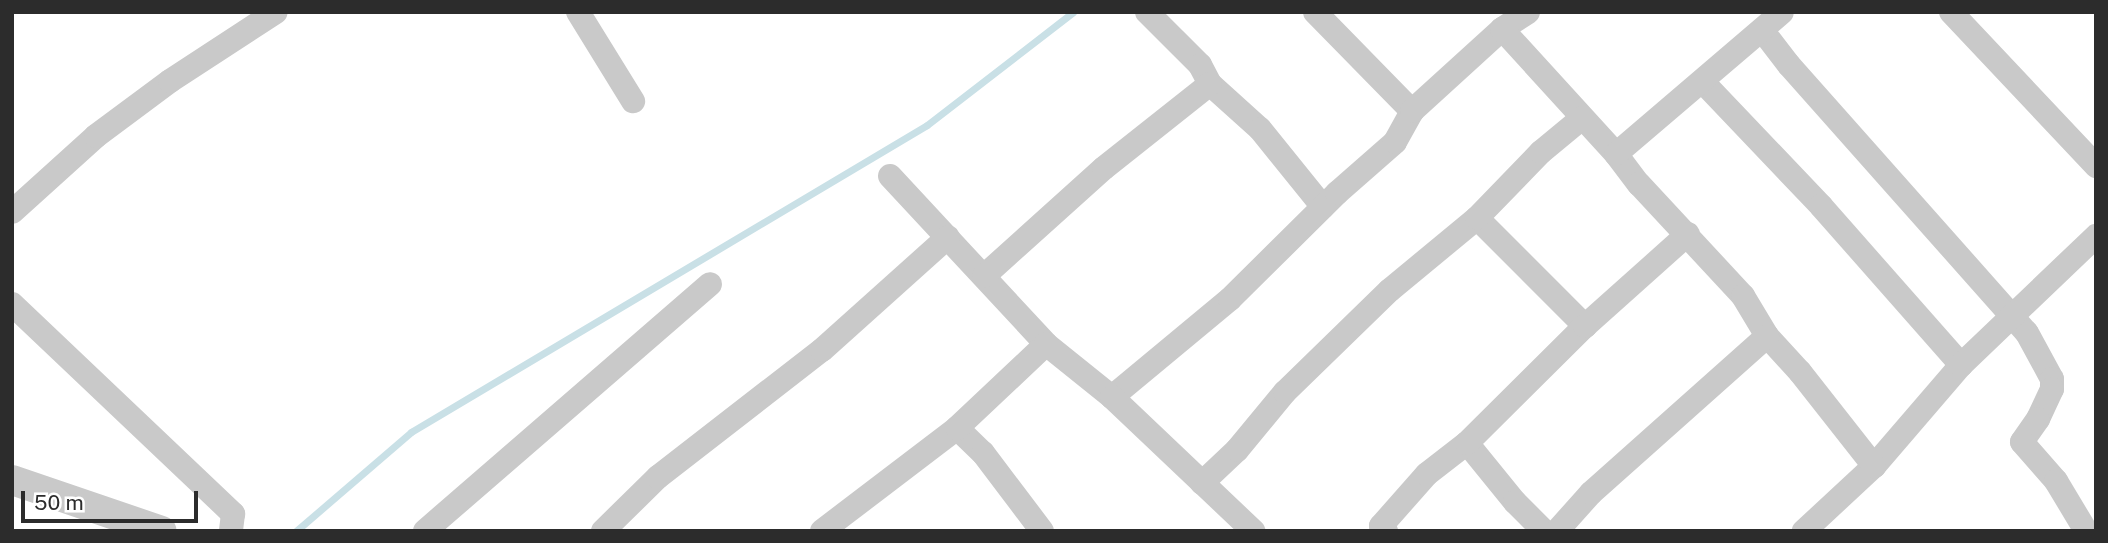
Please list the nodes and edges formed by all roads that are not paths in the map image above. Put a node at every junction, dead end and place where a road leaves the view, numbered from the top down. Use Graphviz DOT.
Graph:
graph roads {
  1 [pos="276,12"];
  2 [pos="578,12"];
  3 [pos="1147,12"];
  4 [pos="1315,12"];
  5 [pos="1528,12"];
  6 [pos="1782,12"];
  7 [pos="1961,16"];
  8 [pos="1502,29"];
  9 [pos="1762,30"];
  10 [pos="1703,82"];
  11 [pos="1210,84"];
  12 [pos="633,101"];
  13 [pos="1412,111"];
  14 [pos="1582,118"];
  15 [pos="1616,154"];
  16 [pos="2096,166"];
  17 [pos="890,176"];
  18 [pos="1323,208"];
  19 [pos="12,212"];
  20 [pos="1478,218"];
  21 [pos="1688,234"];
  22 [pos="2096,236"];
  23 [pos="948,237"];
  24 [pos="984,276"];
  25 [pos="710,284"];
  26 [pos="12,304"];
  27 [pos="2012,316"];
  28 [pos="1585,326"];
  29 [pos="1767,336"];
  30 [pos="1046,344"];
  31 [pos="1961,365"];
  32 [pos="1112,397"];
  33 [pos="957,428"];
  34 [pos="1467,443"];
  35 [pos="1874,466"];
  36 [pos="12,480"];
  37 [pos="1202,483"];
  38 [pos="832,527"];
  39 [pos="162,531"];
  40 [pos="231,531"];
  41 [pos="425,531"];
  42 [pos="603,531"];
  43 [pos="1042,531"];
  44 [pos="1253,531"];
  45 [pos="1386,531"];
  46 [pos="1544,531"];
  47 [pos="1557,531"];
  48 [pos="1804,531"];
  49 [pos="2086,531"];
  1 -- 19 [label="street"];
  2 -- 12 [label="street"];
  3 -- 11 [label="street"];
  4 -- 13 [label="street"];
  5 -- 8 [label="street"];
  6 -- 9 [label="street"];
  7 -- 16 [label="street"];
  8 -- 13 [label="street"];
  8 -- 14 [label="street"];
  9 -- 10 [label="street"];
  9 -- 27 [label="street"];
  10 -- 15 [label="street"];
  10 -- 31 [label="street"];
  11 -- 18 [label="street"];
  11 -- 24 [label="street"];
  13 -- 18 [label="street"];
  14 -- 15 [label="street"];
  14 -- 20 [label="street"];
  15 -- 21 [label="street"];
  17 -- 23 [label="street"];
  18 -- 32 [label="street"];
  20 -- 28 [label="street"];
  20 -- 37 [label="street"];
  21 -- 28 [label="street"];
  21 -- 29 [label="street"];
  22 -- 27 [label="street"];
  23 -- 24 [label="street"];
  23 -- 42 [label="street"];
  24 -- 30 [label="street"];
  25 -- 41 [label="street"];
  26 -- 40 [label="street"];
  27 -- 31 [label="street"];
  27 -- 49 [label="street"];
  28 -- 34 [label="street"];
  29 -- 35 [label="street"];
  29 -- 47 [label="street"];
  30 -- 32 [label="street"];
  30 -- 33 [label="street"];
  31 -- 35 [label="street"];
  32 -- 37 [label="street"];
  33 -- 38 [label="street"];
  33 -- 43 [label="street"];
  34 -- 45 [label="street"];
  34 -- 46 [label="street"];
  35 -- 48 [label="street"];
  36 -- 39 [label="street"];
  37 -- 44 [label="street"];
}
